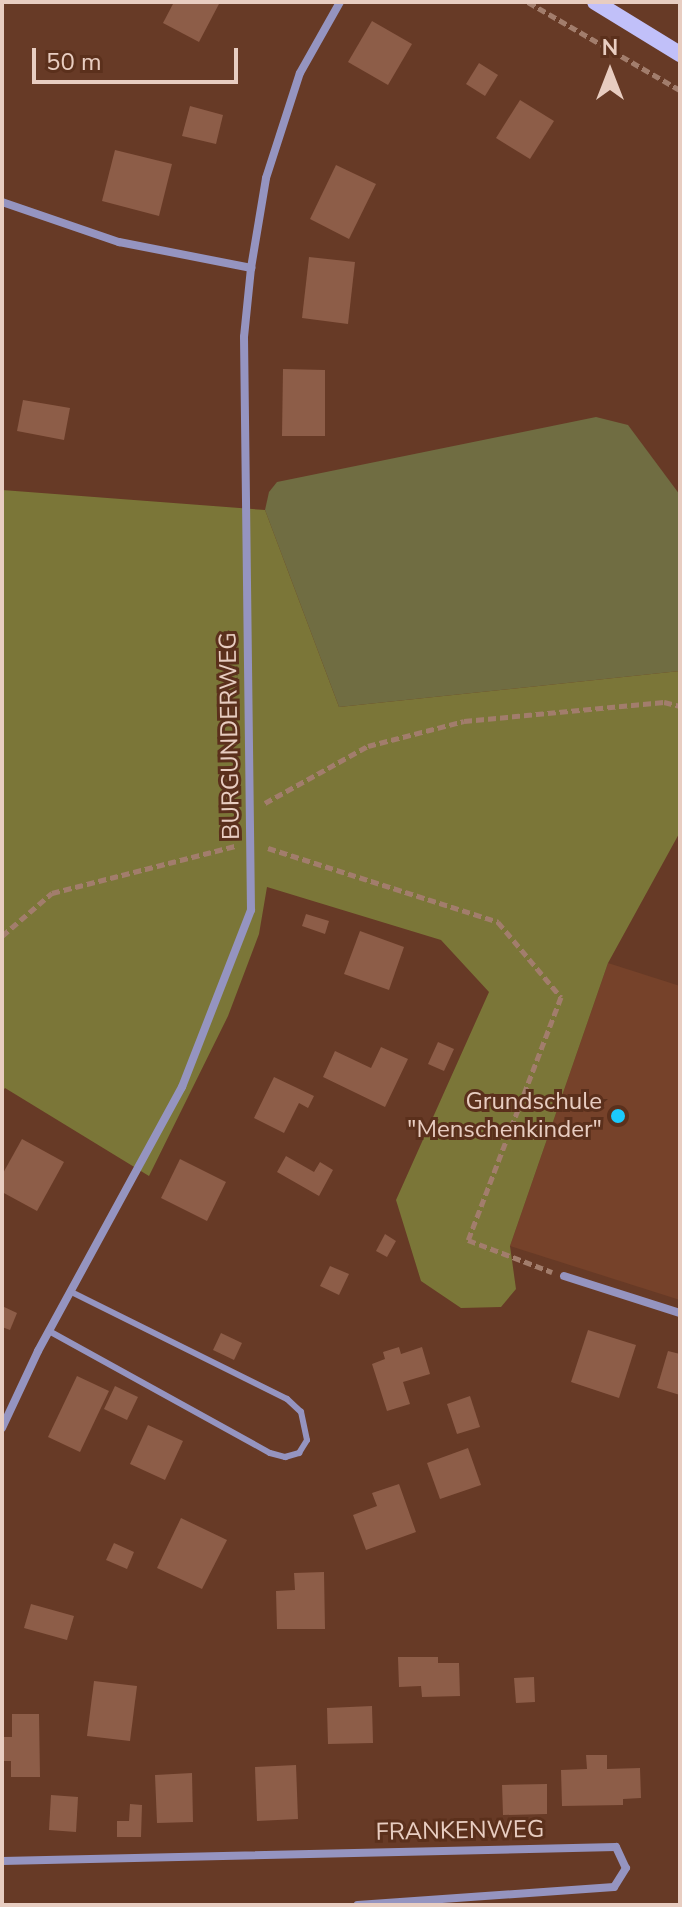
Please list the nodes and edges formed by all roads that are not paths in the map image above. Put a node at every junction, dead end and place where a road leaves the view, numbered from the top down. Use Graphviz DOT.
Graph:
graph roads {
  1 [pos="340,2"];
  2 [pos="595,2"];
  3 [pos="680,54"];
  4 [pos="2,202"];
  5 [pos="251,268"];
  6 [pos="564,1276"];
  7 [pos="71,1292"];
  8 [pos="680,1313"];
  9 [pos="49,1331"];
  10 [pos="2,1428"];
  11 [pos="2,1861"];
  12 [pos="358,1905"];
  1 -- 5 [label="street, BURGUNDERWEG"];
  2 -- 3 [label="main road"];
  4 -- 5 [label="street"];
  5 -- 7 [label="street, BURGUNDERWEG"];
  6 -- 8 [label="street"];
  7 -- 9 [label="street, BURGUNDERWEG"];
  7 -- 9 [label="lane"];
  9 -- 10 [label="street, BURGUNDERWEG"];
  11 -- 12 [label="street, FRANKENWEG"];
}
